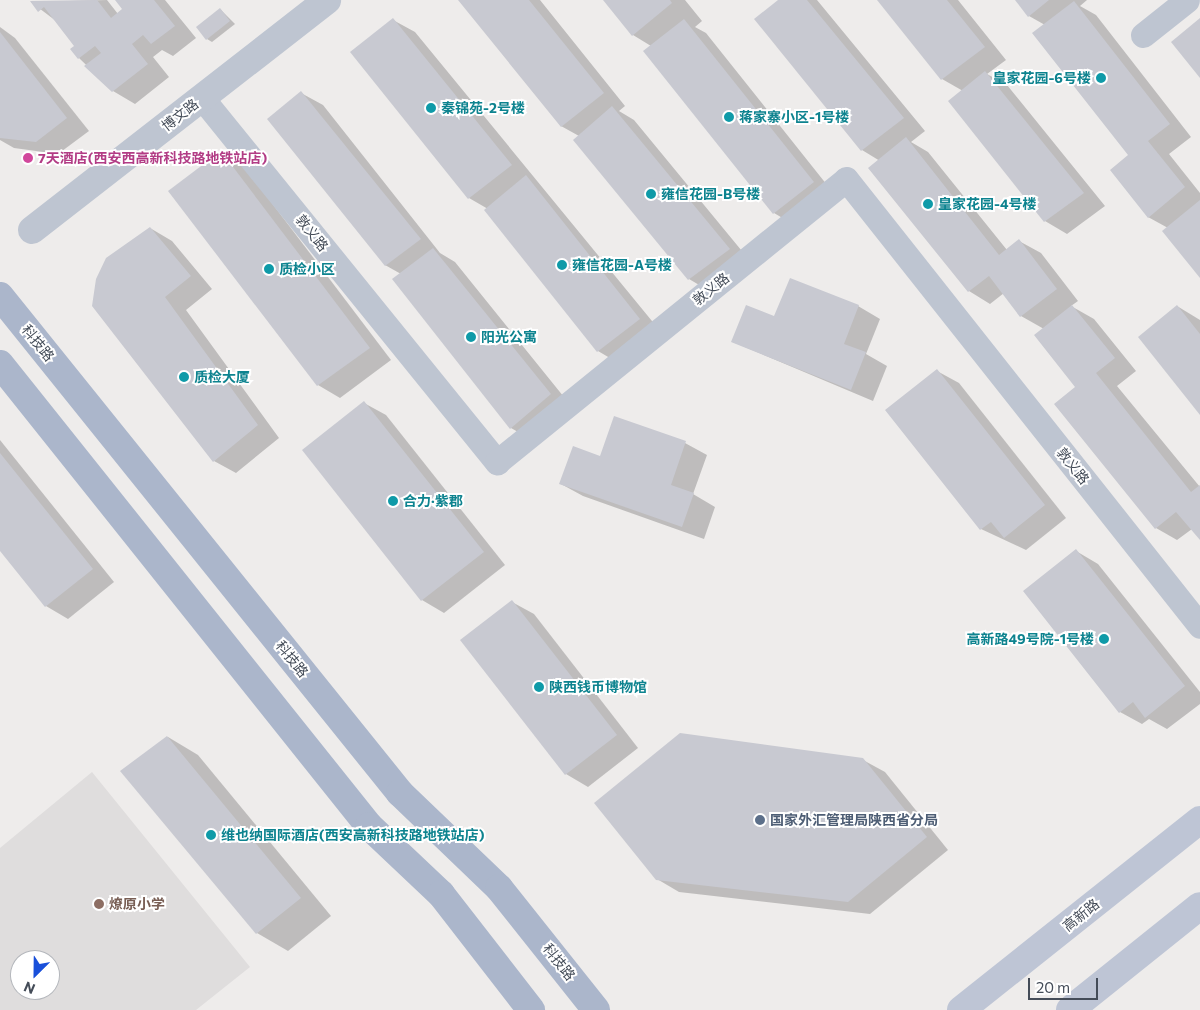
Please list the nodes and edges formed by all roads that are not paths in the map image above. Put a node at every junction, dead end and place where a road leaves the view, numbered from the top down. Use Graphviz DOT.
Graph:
graph roads {
  1 [pos="327,0"];
  2 [pos="1187,0"];
  3 [pos="1142,35"];
  4 [pos="202,98"];
  5 [pos="32,230"];
  6 [pos="0,296"];
  7 [pos="0,364"];
  8 [pos="1200,626"];
  9 [pos="1200,820"];
  10 [pos="1200,906"];
  11 [pos="532,1010"];
  12 [pos="596,1010"];
  13 [pos="961,1010"];
  14 [pos="1070,1010"];
  1 -- 4 [label="street, 博文路"];
  2 -- 3 [label="street"];
  4 -- 5 [label="street, 博文路"];
  4 -- 8 [label="street, 敦义路"];
  6 -- 12 [label="main road, 科技路"];
  7 -- 11 [label="main road"];
  9 -- 13 [label="main road, 高新路"];
  10 -- 14 [label="main road"];
}
